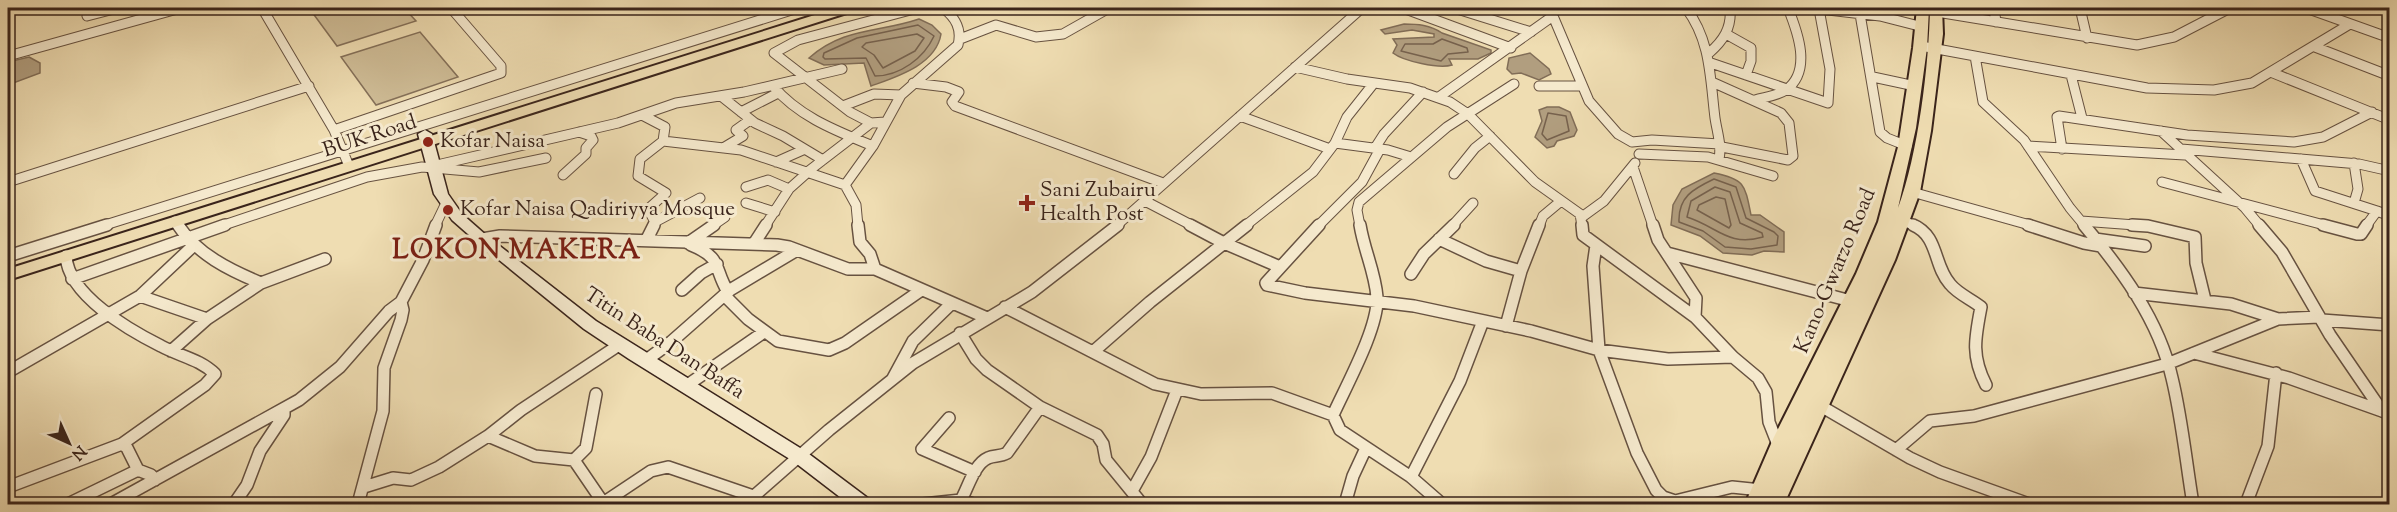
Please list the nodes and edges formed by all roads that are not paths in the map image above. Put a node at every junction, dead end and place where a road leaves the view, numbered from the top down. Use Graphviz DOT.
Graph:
graph roads {
  1 [pos="118,8"];
  2 [pos="181,8"];
  3 [pos="262,8"];
  4 [pos="451,8"];
  5 [pos="798,8"];
  6 [pos="838,8"];
  7 [pos="918,8"];
  8 [pos="943,8"];
  9 [pos="1109,8"];
  10 [pos="1362,8"];
  11 [pos="1403,8"];
  12 [pos="1454,8"];
  13 [pos="1686,8"];
  14 [pos="1730,8"];
  15 [pos="1788,8"];
  16 [pos="1815,8"];
  17 [pos="1994,8"];
  18 [pos="2080,8"];
  19 [pos="2230,8"];
  20 [pos="2306,8"];
  21 [pos="1932,9"];
  22 [pos="1859,10"];
  23 [pos="1553,12"];
  24 [pos="87,16"];
  25 [pos="1996,22"];
  26 [pos="2350,24"];
  27 [pos="1923,27"];
  28 [pos="1531,32"];
  29 [pos="1726,34"];
  30 [pos="2087,38"];
  31 [pos="2390,38"];
  32 [pos="960,39"];
  33 [pos="1928,47"];
  34 [pos="2315,47"];
  35 [pos="1511,48"];
  36 [pos="1709,53"];
  37 [pos="8,56"];
  38 [pos="1975,56"];
  39 [pos="1711,63"];
  40 [pos="1295,67"];
  41 [pos="842,69"];
  42 [pos="2273,73"];
  43 [pos="1746,75"];
  44 [pos="2071,75"];
  45 [pos="2390,76"];
  46 [pos="1873,77"];
  47 [pos="806,78"];
  48 [pos="1712,82"];
  49 [pos="913,83"];
  50 [pos="1374,83"];
  51 [pos="1514,84"];
  52 [pos="309,86"];
  53 [pos="1539,86"];
  54 [pos="1582,86"];
  55 [pos="1915,86"];
  56 [pos="776,89"];
  57 [pos="1786,90"];
  58 [pos="1424,92"];
  59 [pos="901,95"];
  60 [pos="721,96"];
  61 [pos="1439,97"];
  62 [pos="1755,100"];
  63 [pos="843,106"];
  64 [pos="741,112"];
  65 [pos="2372,112"];
  66 [pos="1468,114"];
  67 [pos="642,115"];
  68 [pos="1240,116"];
  69 [pos="2082,118"];
  70 [pos="750,120"];
  71 [pos="2390,120"];
  72 [pos="885,122"];
  73 [pos="871,123"];
  74 [pos="334,130"];
  75 [pos="2161,131"];
  76 [pos="579,132"];
  77 [pos="1490,136"];
  78 [pos="427,137"];
  79 [pos="852,138"];
  80 [pos="663,141"];
  81 [pos="1632,142"];
  82 [pos="873,146"];
  83 [pos="1332,146"];
  84 [pos="1721,146"];
  85 [pos="1907,146"];
  86 [pos="2028,146"];
  87 [pos="722,148"];
  88 [pos="1378,149"];
  89 [pos="2062,149"];
  90 [pos="803,150"];
  91 [pos="2183,152"];
  92 [pos="1639,154"];
  93 [pos="1411,157"];
  94 [pos="346,158"];
  95 [pos="546,159"];
  96 [pos="1719,159"];
  97 [pos="2301,159"];
  98 [pos="823,160"];
  99 [pos="776,162"];
  100 [pos="2354,163"];
  101 [pos="434,167"];
  102 [pos="1633,167"];
  103 [pos="2390,171"];
  104 [pos="807,173"];
  105 [pos="1454,174"];
  106 [pos="563,175"];
  107 [pos="1773,176"];
  108 [pos="326,181"];
  109 [pos="8,182"];
  110 [pos="2162,182"];
  111 [pos="1163,183"];
  112 [pos="845,185"];
  113 [pos="746,187"];
  114 [pos="789,189"];
  115 [pos="1912,192"];
  116 [pos="700,198"];
  117 [pos="1145,201"];
  118 [pos="1354,201"];
  119 [pos="1561,201"];
  120 [pos="746,203"];
  121 [pos="1473,203"];
  122 [pos="2354,203"];
  123 [pos="446,204"];
  124 [pos="2241,204"];
  125 [pos="2377,211"];
  126 [pos="775,212"];
  127 [pos="2390,216"];
  128 [pos="725,217"];
  129 [pos="1582,217"];
  130 [pos="175,221"];
  131 [pos="1902,221"];
  132 [pos="2081,221"];
  133 [pos="655,222"];
  134 [pos="482,239"];
  135 [pos="647,239"];
  136 [pos="1439,239"];
  137 [pos="755,242"];
  138 [pos="2098,242"];
  139 [pos="190,243"];
  140 [pos="688,243"];
  141 [pos="1224,243"];
  142 [pos="1596,245"];
  143 [pos="2145,246"];
  144 [pos="797,250"];
  145 [pos="1667,253"];
  146 [pos="8,256"];
  147 [pos="66,256"];
  148 [pos="325,259"];
  149 [pos="8,264"];
  150 [pos="717,264"];
  151 [pos="1280,267"];
  152 [pos="875,269"];
  153 [pos="1521,271"];
  154 [pos="8,274"];
  155 [pos="1412,274"];
  156 [pos="72,279"];
  157 [pos="261,283"];
  158 [pos="682,290"];
  159 [pos="921,291"];
  160 [pos="726,293"];
  161 [pos="2134,293"];
  162 [pos="140,296"];
  163 [pos="1377,300"];
  164 [pos="2205,300"];
  165 [pos="1851,301"];
  166 [pos="402,302"];
  167 [pos="951,304"];
  168 [pos="1005,307"];
  169 [pos="111,313"];
  170 [pos="1695,317"];
  171 [pos="987,318"];
  172 [pos="2321,318"];
  173 [pos="207,319"];
  174 [pos="2278,319"];
  175 [pos="1483,321"];
  176 [pos="2390,325"];
  177 [pos="1506,326"];
  178 [pos="764,332"];
  179 [pos="960,333"];
  180 [pos="619,345"];
  181 [pos="1599,350"];
  182 [pos="171,351"];
  183 [pos="1094,351"];
  184 [pos="2192,353"];
  185 [pos="1733,357"];
  186 [pos="645,361"];
  187 [pos="2168,364"];
  188 [pos="8,372"];
  189 [pos="2276,373"];
  190 [pos="892,380"];
  191 [pos="686,386"];
  192 [pos="1986,386"];
  193 [pos="1177,390"];
  194 [pos="596,394"];
  195 [pos="1819,405"];
  196 [pos="1040,407"];
  197 [pos="284,409"];
  198 [pos="2386,412"];
  199 [pos="1333,415"];
  200 [pos="949,418"];
  201 [pos="488,436"];
  202 [pos="1790,441"];
  203 [pos="122,444"];
  204 [pos="1366,448"];
  205 [pos="1896,450"];
  206 [pos="799,456"];
  207 [pos="574,459"];
  208 [pos="138,470"];
  209 [pos="975,472"];
  210 [pos="1412,477"];
  211 [pos="154,480"];
  212 [pos="8,487"];
  213 [pos="364,487"];
  214 [pos="1132,491"];
  215 [pos="749,500"];
  216 [pos="1770,501"];
  217 [pos="967,502"];
  218 [pos="68,504"];
  219 [pos="111,504"];
  220 [pos="234,504"];
  221 [pos="358,504"];
  222 [pos="604,504"];
  223 [pos="862,504"];
  224 [pos="923,504"];
  225 [pos="1142,504"];
  226 [pos="1345,504"];
  227 [pos="1442,504"];
  228 [pos="2029,504"];
  229 [pos="2193,504"];
  230 [pos="2246,504"];
  1 -- 24 [label="street"];
  2 -- 37 [label="street"];
  3 -- 52 [label="street"];
  4 -- 74 [label="street"];
  5 -- 94 [label="street"];
  6 -- 78 [label="main road, BUK Road"];
  7 -- 47 [label="street"];
  8 -- 32 [label="street"];
  9 -- 32 [label="street"];
  10 -- 40 [label="street"];
  11 -- 35 [label="street"];
  12 -- 28 [label="street"];
  13 -- 36 [label="street"];
  14 -- 29 [label="street"];
  15 -- 57 [label="street"];
  16 -- 22 [label="street"];
  16 -- 57 [label="street"];
  17 -- 25 [label="street"];
  18 -- 30 [label="street"];
  19 -- 30 [label="street"];
  20 -- 26 [label="street"];
  21 -- 25 [label="street"];
  21 -- 27 [label="main road, Kano-Gwarzo Road"];
  21 -- 33 [label="main road, Kano-Gwarzo Road"];
  22 -- 27 [label="street"];
  22 -- 46 [label="street"];
  23 -- 28 [label="street"];
  23 -- 54 [label="street"];
  25 -- 30 [label="street"];
  26 -- 31 [label="street"];
  26 -- 34 [label="street"];
  27 -- 33 [label="main road, Kano-Gwarzo Road"];
  28 -- 35 [label="street"];
  29 -- 36 [label="street"];
  29 -- 43 [label="street"];
  32 -- 49 [label="street"];
  33 -- 38 [label="street"];
  33 -- 55 [label="main road, Kano-Gwarzo Road"];
  33 -- 115 [label="main road, Kano-Gwarzo Road"];
  34 -- 42 [label="street"];
  34 -- 45 [label="street"];
  35 -- 61 [label="street"];
  36 -- 39 [label="street"];
  38 -- 44 [label="street"];
  38 -- 86 [label="street"];
  39 -- 43 [label="street"];
  39 -- 48 [label="street"];
  40 -- 50 [label="street"];
  40 -- 68 [label="street"];
  41 -- 47 [label="street"];
  42 -- 44 [label="street"];
  42 -- 65 [label="street"];
  43 -- 57 [label="street"];
  44 -- 69 [label="street"];
  46 -- 55 [label="street"];
  46 -- 85 [label="street"];
  47 -- 56 [label="street"];
  47 -- 63 [label="street"];
  48 -- 62 [label="street"];
  48 -- 84 [label="street"];
  49 -- 59 [label="street"];
  49 -- 111 [label="street"];
  50 -- 58 [label="street"];
  50 -- 83 [label="street"];
  51 -- 66 [label="street"];
  52 -- 74 [label="street"];
  52 -- 109 [label="street"];
  53 -- 54 [label="street"];
  54 -- 81 [label="street"];
  55 -- 85 [label="main road, Kano-Gwarzo Road"];
  56 -- 60 [label="street"];
  56 -- 64 [label="street"];
  56 -- 79 [label="street"];
  57 -- 62 [label="street"];
  58 -- 61 [label="street"];
  58 -- 88 [label="street"];
  59 -- 63 [label="street"];
  59 -- 72 [label="street"];
  60 -- 64 [label="street"];
  60 -- 67 [label="street"];
  61 -- 66 [label="street"];
  62 -- 84 [label="street"];
  63 -- 73 [label="street"];
  64 -- 70 [label="street"];
  65 -- 71 [label="street"];
  65 -- 75 [label="street"];
  66 -- 77 [label="street"];
  66 -- 93 [label="street"];
  67 -- 76 [label="street"];
  67 -- 80 [label="street"];
  68 -- 83 [label="street"];
  68 -- 111 [label="street"];
  69 -- 75 [label="street"];
  69 -- 89 [label="street"];
  70 -- 87 [label="street"];
  70 -- 90 [label="street"];
  72 -- 73 [label="street"];
  72 -- 82 [label="street"];
  73 -- 79 [label="street"];
  74 -- 94 [label="street"];
  75 -- 91 [label="street"];
  76 -- 101 [label="street"];
  76 -- 106 [label="street"];
  77 -- 105 [label="street"];
  77 -- 119 [label="street"];
  78 -- 94 [label="main road, BUK Road"];
  78 -- 101 [label="main road, Titin Baba Dan Baffa"];
  79 -- 82 [label="street"];
  79 -- 98 [label="street"];
  80 -- 87 [label="street"];
  80 -- 133 [label="street"];
  81 -- 84 [label="street"];
  81 -- 92 [label="street"];
  82 -- 112 [label="street"];
  83 -- 88 [label="street"];
  83 -- 141 [label="street"];
  84 -- 96 [label="street"];
  85 -- 165 [label="main road, Kano-Gwarzo Road"];
  86 -- 89 [label="street"];
  86 -- 132 [label="street"];
  87 -- 99 [label="street"];
  88 -- 93 [label="street"];
  88 -- 118 [label="street"];
  89 -- 91 [label="street"];
  90 -- 98 [label="street"];
  90 -- 99 [label="street"];
  91 -- 97 [label="street"];
  91 -- 124 [label="street"];
  92 -- 96 [label="street"];
  92 -- 102 [label="street"];
  93 -- 118 [label="street"];
  94 -- 108 [label="main road, BUK Road"];
  94 -- 146 [label="street"];
  94 -- 149 [label="main road, BUK Road"];
  95 -- 101 [label="street"];
  96 -- 107 [label="street"];
  97 -- 100 [label="street"];
  97 -- 122 [label="street"];
  98 -- 104 [label="street"];
  99 -- 104 [label="street"];
  100 -- 103 [label="street"];
  100 -- 122 [label="street"];
  101 -- 108 [label="street"];
  101 -- 123 [label="main road, Titin Baba Dan Baffa"];
  102 -- 129 [label="street"];
  102 -- 145 [label="street"];
  104 -- 112 [label="street"];
  104 -- 114 [label="street"];
  108 -- 130 [label="main road, BUK Road"];
  108 -- 139 [label="street"];
  110 -- 124 [label="street"];
  111 -- 117 [label="street"];
  112 -- 152 [label="street"];
  113 -- 114 [label="street"];
  114 -- 126 [label="street"];
  115 -- 131 [label="main road, Kano-Gwarzo Road"];
  115 -- 138 [label="street"];
  116 -- 133 [label="street"];
  117 -- 141 [label="street"];
  117 -- 168 [label="street"];
  118 -- 151 [label="street"];
  118 -- 163 [label="street"];
  119 -- 129 [label="street"];
  119 -- 153 [label="street"];
  120 -- 126 [label="street"];
  121 -- 136 [label="street"];
  122 -- 125 [label="street"];
  123 -- 134 [label="main road, Titin Baba Dan Baffa"];
  123 -- 166 [label="street"];
  124 -- 125 [label="street"];
  124 -- 172 [label="street"];
  125 -- 127 [label="street"];
  126 -- 137 [label="street"];
  128 -- 140 [label="street"];
  129 -- 142 [label="street"];
  130 -- 139 [label="street"];
  130 -- 147 [label="main road, BUK Road"];
  131 -- 192 [label="street"];
  131 -- 195 [label="main road, Kano-Gwarzo Road"];
  132 -- 138 [label="street"];
  132 -- 164 [label="street"];
  133 -- 135 [label="street"];
  134 -- 135 [label="street"];
  134 -- 180 [label="main road, Titin Baba Dan Baffa"];
  135 -- 140 [label="street"];
  136 -- 153 [label="street"];
  136 -- 155 [label="street"];
  137 -- 140 [label="street"];
  137 -- 144 [label="street"];
  138 -- 143 [label="street"];
  138 -- 161 [label="street"];
  139 -- 156 [label="street"];
  139 -- 157 [label="street"];
  139 -- 162 [label="street"];
  140 -- 150 [label="street"];
  141 -- 151 [label="street"];
  141 -- 183 [label="street"];
  142 -- 170 [label="street"];
  142 -- 181 [label="street"];
  144 -- 152 [label="street"];
  144 -- 160 [label="street"];
  145 -- 165 [label="street"];
  145 -- 170 [label="street"];
  147 -- 154 [label="main road, BUK Road"];
  147 -- 156 [label="street"];
  148 -- 157 [label="street"];
  150 -- 158 [label="street"];
  150 -- 160 [label="street"];
  151 -- 163 [label="street"];
  152 -- 159 [label="street"];
  153 -- 177 [label="street"];
  156 -- 169 [label="street"];
  157 -- 173 [label="street"];
  159 -- 167 [label="street"];
  159 -- 178 [label="street"];
  160 -- 178 [label="street"];
  160 -- 186 [label="street"];
  161 -- 164 [label="street"];
  161 -- 187 [label="street"];
  162 -- 169 [label="street"];
  162 -- 173 [label="street"];
  163 -- 175 [label="street"];
  163 -- 199 [label="street"];
  164 -- 174 [label="street"];
  165 -- 202 [label="main road, Kano-Gwarzo Road"];
  166 -- 197 [label="street"];
  166 -- 213 [label="street"];
  167 -- 171 [label="street"];
  167 -- 190 [label="street"];
  168 -- 171 [label="street"];
  168 -- 183 [label="street"];
  169 -- 182 [label="street"];
  169 -- 188 [label="street"];
  170 -- 185 [label="street"];
  171 -- 179 [label="street"];
  172 -- 174 [label="street"];
  172 -- 176 [label="street"];
  172 -- 198 [label="street"];
  173 -- 182 [label="street"];
  174 -- 184 [label="street"];
  175 -- 177 [label="street"];
  175 -- 210 [label="street"];
  177 -- 181 [label="street"];
  178 -- 191 [label="street"];
  179 -- 190 [label="street"];
  179 -- 196 [label="street"];
  180 -- 186 [label="main road, Titin Baba Dan Baffa"];
  180 -- 201 [label="street"];
  181 -- 185 [label="street"];
  181 -- 216 [label="street"];
  182 -- 203 [label="street"];
  183 -- 193 [label="street"];
  184 -- 187 [label="street"];
  184 -- 189 [label="street"];
  185 -- 202 [label="street"];
  186 -- 191 [label="main road, Titin Baba Dan Baffa"];
  187 -- 205 [label="street"];
  187 -- 229 [label="street"];
  189 -- 198 [label="street"];
  189 -- 230 [label="street"];
  190 -- 206 [label="street"];
  191 -- 206 [label="main road, Titin Baba Dan Baffa"];
  193 -- 199 [label="street"];
  193 -- 214 [label="street"];
  194 -- 207 [label="street"];
  195 -- 202 [label="main road, Kano-Gwarzo Road"];
  195 -- 205 [label="street"];
  196 -- 209 [label="street"];
  196 -- 214 [label="street"];
  197 -- 211 [label="street"];
  197 -- 220 [label="street"];
  199 -- 204 [label="street"];
  200 -- 209 [label="street"];
  201 -- 207 [label="street"];
  201 -- 213 [label="street"];
  202 -- 216 [label="main road, Kano-Gwarzo Road"];
  202 -- 216 [label="main road, Kano-Gwarzo Road"];
  203 -- 208 [label="street"];
  203 -- 212 [label="street"];
  204 -- 210 [label="street"];
  204 -- 226 [label="street"];
  205 -- 228 [label="street"];
  206 -- 215 [label="street"];
  206 -- 223 [label="main road, Titin Baba Dan Baffa"];
  207 -- 222 [label="street"];
  208 -- 211 [label="street"];
  208 -- 218 [label="street"];
  209 -- 217 [label="street"];
  210 -- 227 [label="street"];
  211 -- 219 [label="street"];
  213 -- 221 [label="street"];
  214 -- 225 [label="street"];
  215 -- 222 [label="street"];
  217 -- 224 [label="street"];
}
